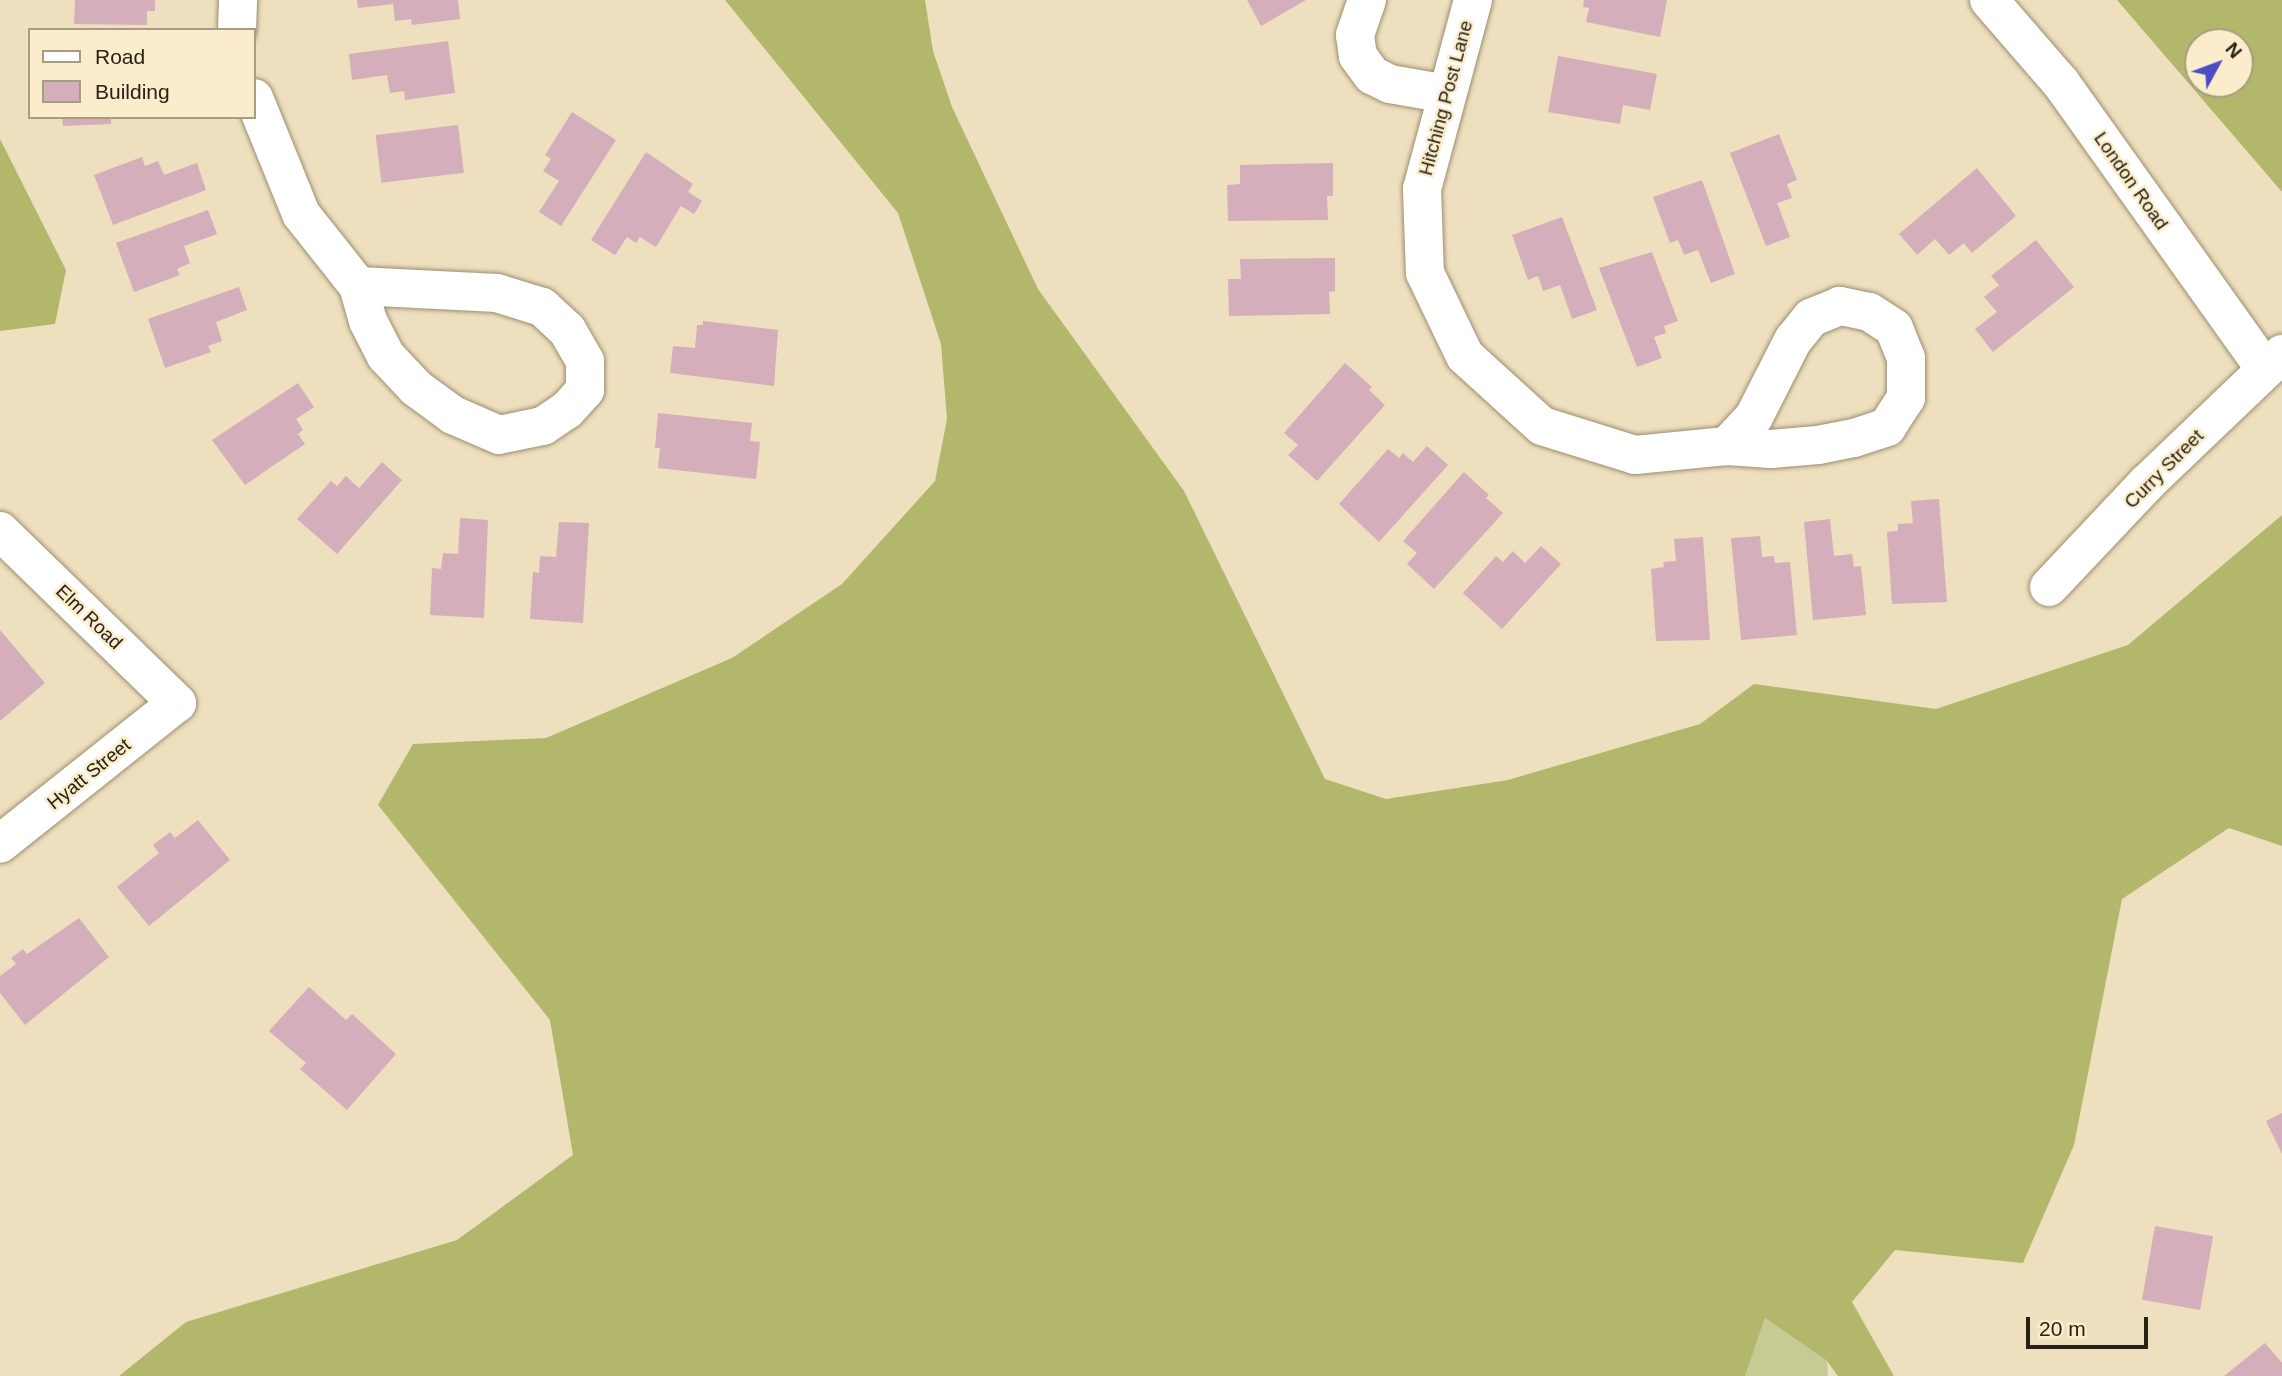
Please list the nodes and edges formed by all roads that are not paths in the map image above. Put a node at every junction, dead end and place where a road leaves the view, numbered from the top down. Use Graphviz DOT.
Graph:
graph roads {
  1 [pos="238,0"];
  2 [pos="1367,0"];
  3 [pos="1473,0"];
  4 [pos="1989,0"];
  5 [pos="237,28"];
  6 [pos="1447,94"];
  7 [pos="256,103"];
  8 [pos="358,286"];
  9 [pos="2273,362"];
  10 [pos="1727,446"];
  11 [pos="0,531"];
  12 [pos="2049,587"];
  13 [pos="177,703"];
  14 [pos="0,844"];
  1 -- 5 [label="street"];
  2 -- 6 [label="street"];
  3 -- 6 [label="street, Hitching Post Lane"];
  4 -- 9 [label="street, London Road"];
  6 -- 10 [label="street, Hitching Post Lane"];
  7 -- 8 [label="street"];
  8 -- 8 [label="street"];
  9 -- 12 [label="street, Curry Street"];
  10 -- 10 [label="street, Hitching Post Lane"];
  11 -- 13 [label="street, Elm Road"];
  13 -- 14 [label="street, Hyatt Street"];
}
